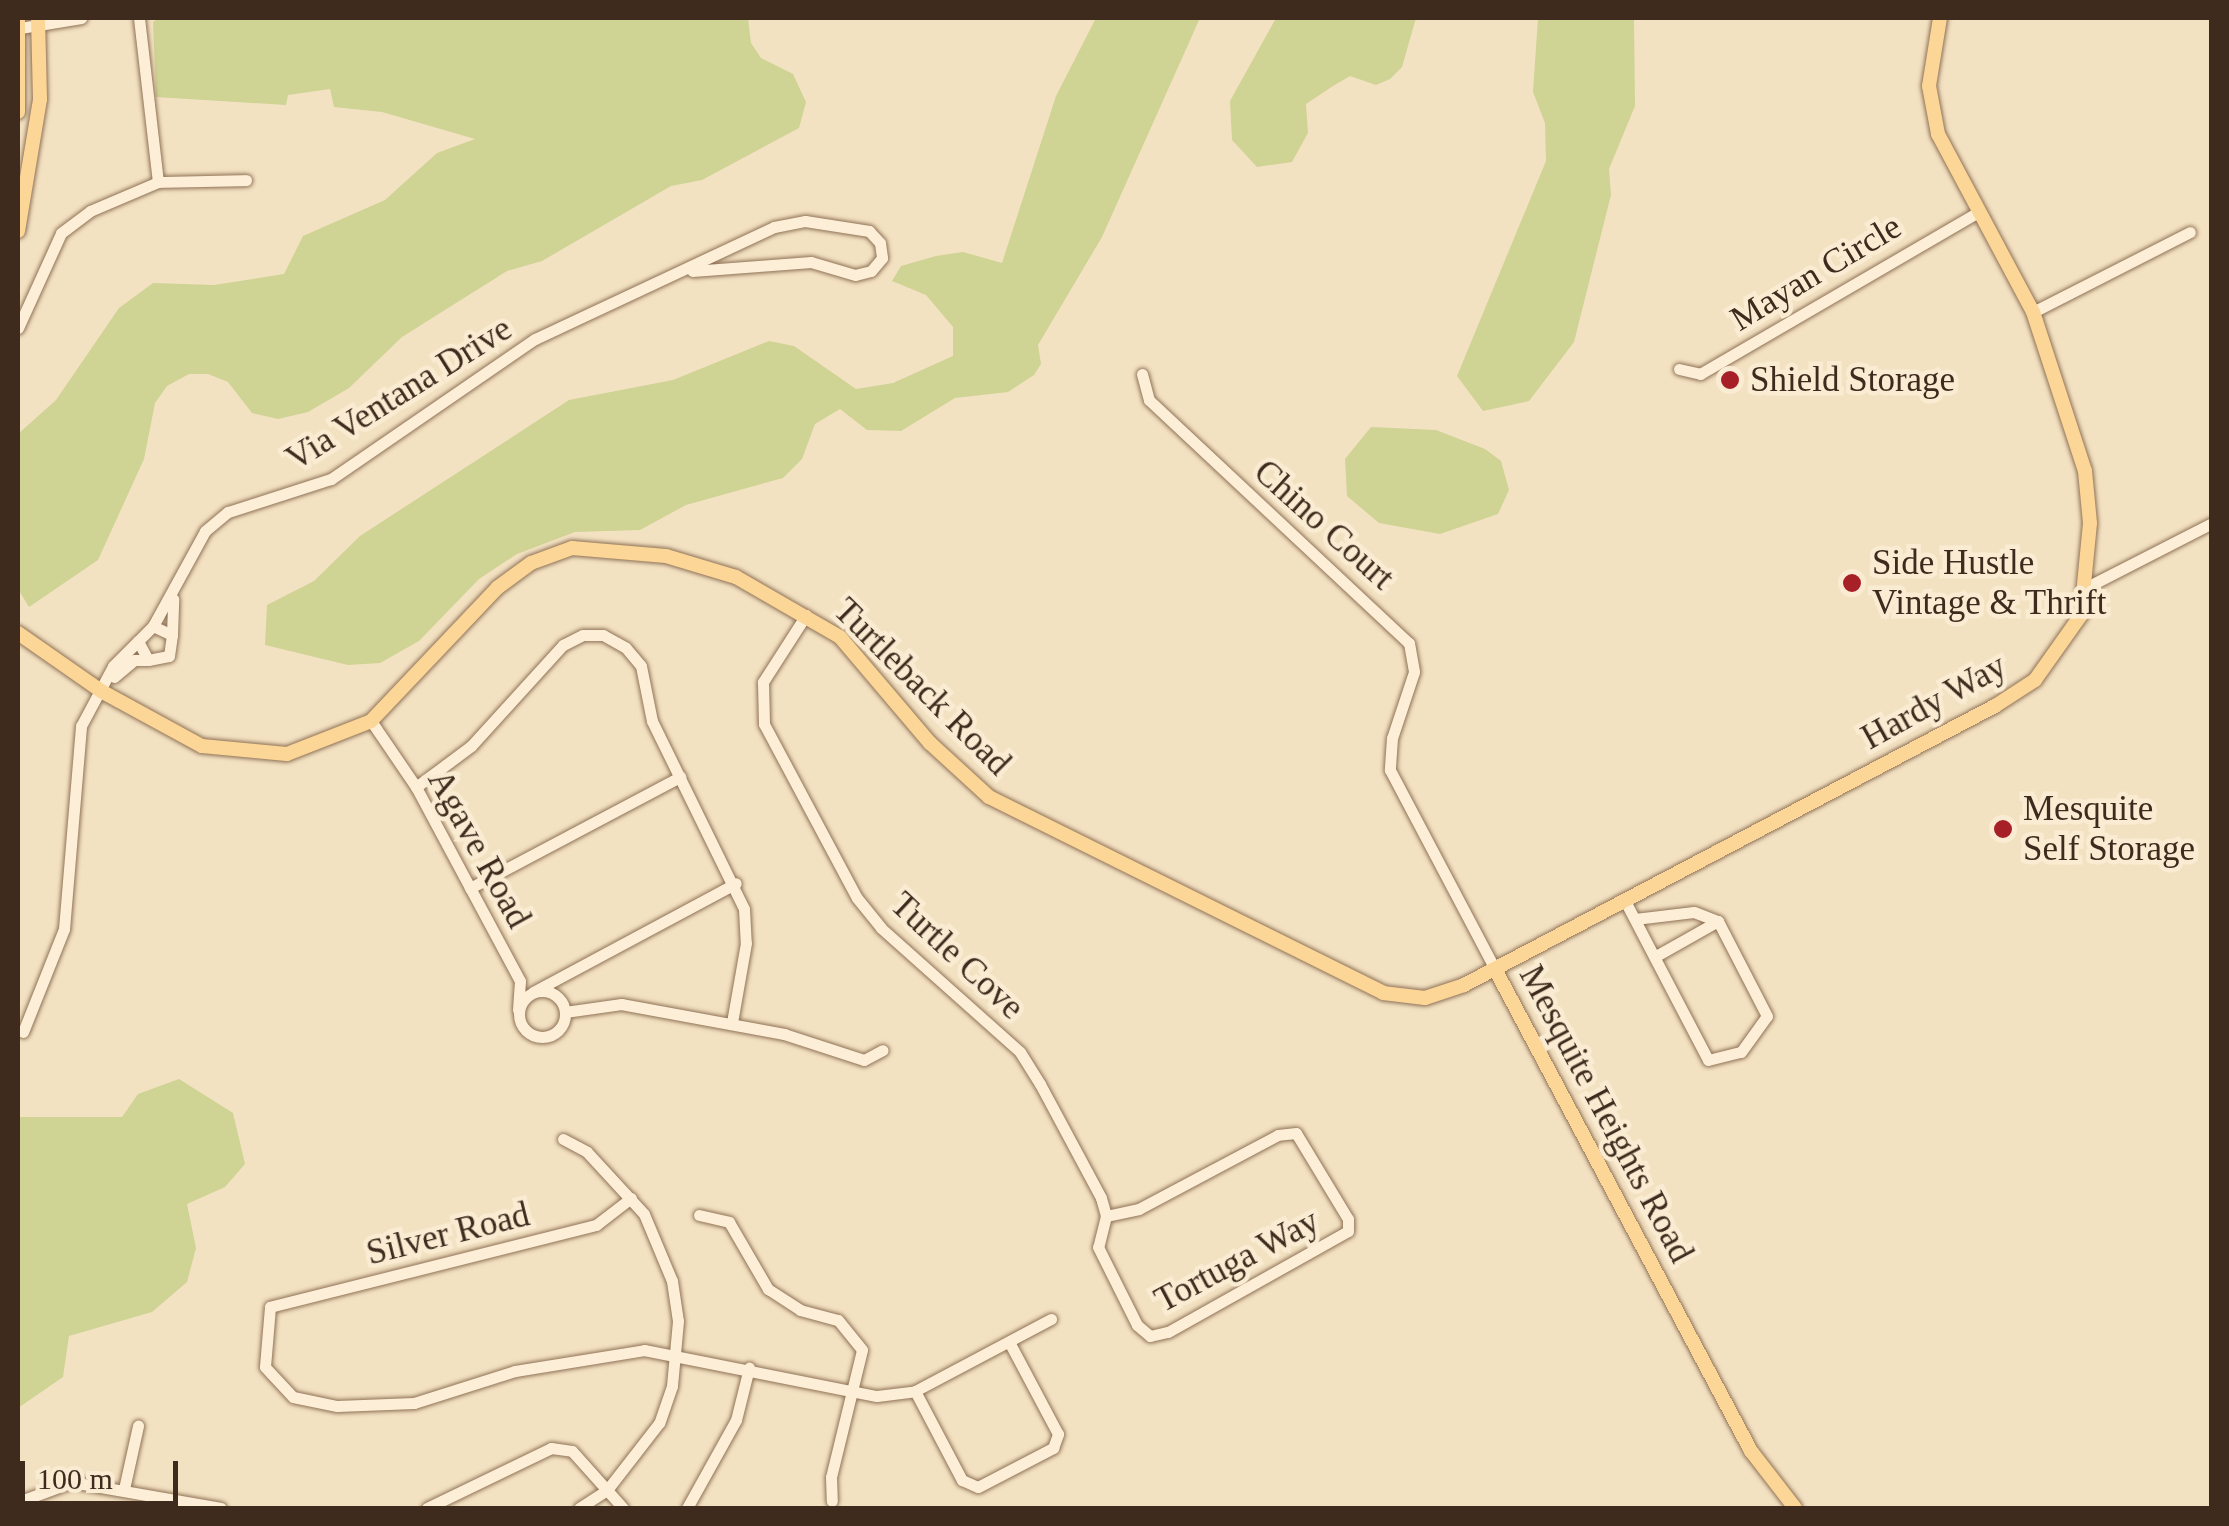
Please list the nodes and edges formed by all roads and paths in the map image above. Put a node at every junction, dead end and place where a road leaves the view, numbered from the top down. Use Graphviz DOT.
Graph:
graph roads {
  1 [pos="81,18"];
  2 [pos="139,18"];
  3 [pos="1940,18"];
  4 [pos="39,22"];
  5 [pos="19,23"];
  6 [pos="18,112"];
  7 [pos="246,180"];
  8 [pos="158,182"];
  9 [pos="1980,211"];
  10 [pos="18,231"];
  11 [pos="2190,232"];
  12 [pos="692,271"];
  13 [pos="2033,312"];
  14 [pos="18,328"];
  15 [pos="1679,369"];
  16 [pos="1142,374"];
  17 [pos="2212,522"];
  18 [pos="2089,586"];
  19 [pos="173,597"];
  20 [pos="806,615"];
  21 [pos="153,626"];
  22 [pos="18,632"];
  23 [pos="172,635"];
  24 [pos="138,641"];
  25 [pos="148,660"];
  26 [pos="102,691"];
  27 [pos="372,721"];
  28 [pos="1392,738"];
  29 [pos="680,776"];
  30 [pos="416,787"];
  31 [pos="736,883"];
  32 [pos="470,888"];
  33 [pos="1625,901"];
  34 [pos="1634,920"];
  35 [pos="1718,921"];
  36 [pos="1654,957"];
  37 [pos="1495,969"];
  38 [pos="533,992"];
  39 [pos="518,1010"];
  40 [pos="565,1012"];
  41 [pos="732,1022"];
  42 [pos="23,1032"];
  43 [pos="883,1050"];
  44 [pos="562,1140"];
  45 [pos="631,1198"];
  46 [pos="699,1215"];
  47 [pos="1106,1216"];
  48 [pos="1051,1319"];
  49 [pos="1150,1336"];
  50 [pos="1009,1342"];
  51 [pos="676,1354"];
  52 [pos="748,1368"];
  53 [pos="852,1390"];
  54 [pos="915,1391"];
  55 [pos="138,1426"];
  56 [pos="124,1488"];
  57 [pos="606,1490"];
  58 [pos="832,1501"];
  59 [pos="18,1502"];
  60 [pos="221,1508"];
  61 [pos="427,1508"];
  62 [pos="579,1508"];
  63 [pos="623,1508"];
  64 [pos="687,1508"];
  65 [pos="1795,1508"];
  1 -- 4 [label="street"];
  2 -- 8 [label="street"];
  3 -- 9 [label="main road, Hardy Way"];
  4 -- 5 [label="street"];
  4 -- 10 [label="main road"];
  5 -- 6 [label="main road"];
  7 -- 8 [label="street"];
  8 -- 14 [label="street"];
  9 -- 13 [label="main road, Hardy Way"];
  9 -- 15 [label="street, Mayan Circle"];
  11 -- 13 [label="street"];
  12 -- 12 [label="street, Via Ventana Drive"];
  12 -- 19 [label="street, Via Ventana Drive"];
  13 -- 18 [label="main road, Hardy Way"];
  16 -- 28 [label="street, Chino Court"];
  17 -- 18 [label="street"];
  18 -- 33 [label="main road, Hardy Way"];
  19 -- 21 [label="street, Via Ventana Drive"];
  19 -- 23 [label="street, Via Ventana Drive"];
  20 -- 27 [label="main road, Turtleback Road"];
  20 -- 37 [label="main road, Turtleback Road"];
  20 -- 47 [label="street, Turtle Cove"];
  21 -- 23 [label="street"];
  21 -- 24 [label="street"];
  22 -- 26 [label="main road, Turtleback Road"];
  23 -- 25 [label="street"];
  24 -- 25 [label="street"];
  24 -- 26 [label="street"];
  25 -- 26 [label="street"];
  26 -- 27 [label="main road, Turtleback Road"];
  26 -- 42 [label="street"];
  27 -- 30 [label="street, Agave Road"];
  28 -- 37 [label="street, Mesquite Heights Road"];
  29 -- 30 [label="street"];
  29 -- 31 [label="street"];
  29 -- 32 [label="street"];
  30 -- 32 [label="street, Agave Road"];
  31 -- 38 [label="street"];
  31 -- 41 [label="street"];
  32 -- 39 [label="street, Agave Road"];
  33 -- 34 [label="street"];
  33 -- 37 [label="main road, Hardy Way"];
  34 -- 35 [label="street"];
  34 -- 36 [label="street"];
  35 -- 36 [label="street"];
  35 -- 36 [label="street"];
  37 -- 65 [label="main road, Mesquite Heights Road"];
  38 -- 39 [label="street"];
  38 -- 40 [label="street"];
  39 -- 40 [label="street"];
  40 -- 41 [label="street"];
  41 -- 43 [label="street"];
  44 -- 45 [label="street"];
  45 -- 51 [label="street"];
  45 -- 51 [label="street, Silver Road"];
  46 -- 53 [label="street"];
  47 -- 49 [label="street, Turtle Cove"];
  47 -- 49 [label="street, Tortuga Way"];
  48 -- 50 [label="street"];
  50 -- 54 [label="street"];
  50 -- 54 [label="street"];
  51 -- 52 [label="street"];
  51 -- 57 [label="street"];
  52 -- 53 [label="street"];
  52 -- 64 [label="street"];
  53 -- 54 [label="street"];
  53 -- 58 [label="street"];
  55 -- 56 [label="street"];
  56 -- 59 [label="street"];
  56 -- 60 [label="street"];
  57 -- 61 [label="street"];
  57 -- 62 [label="street"];
  57 -- 63 [label="street"];
}
